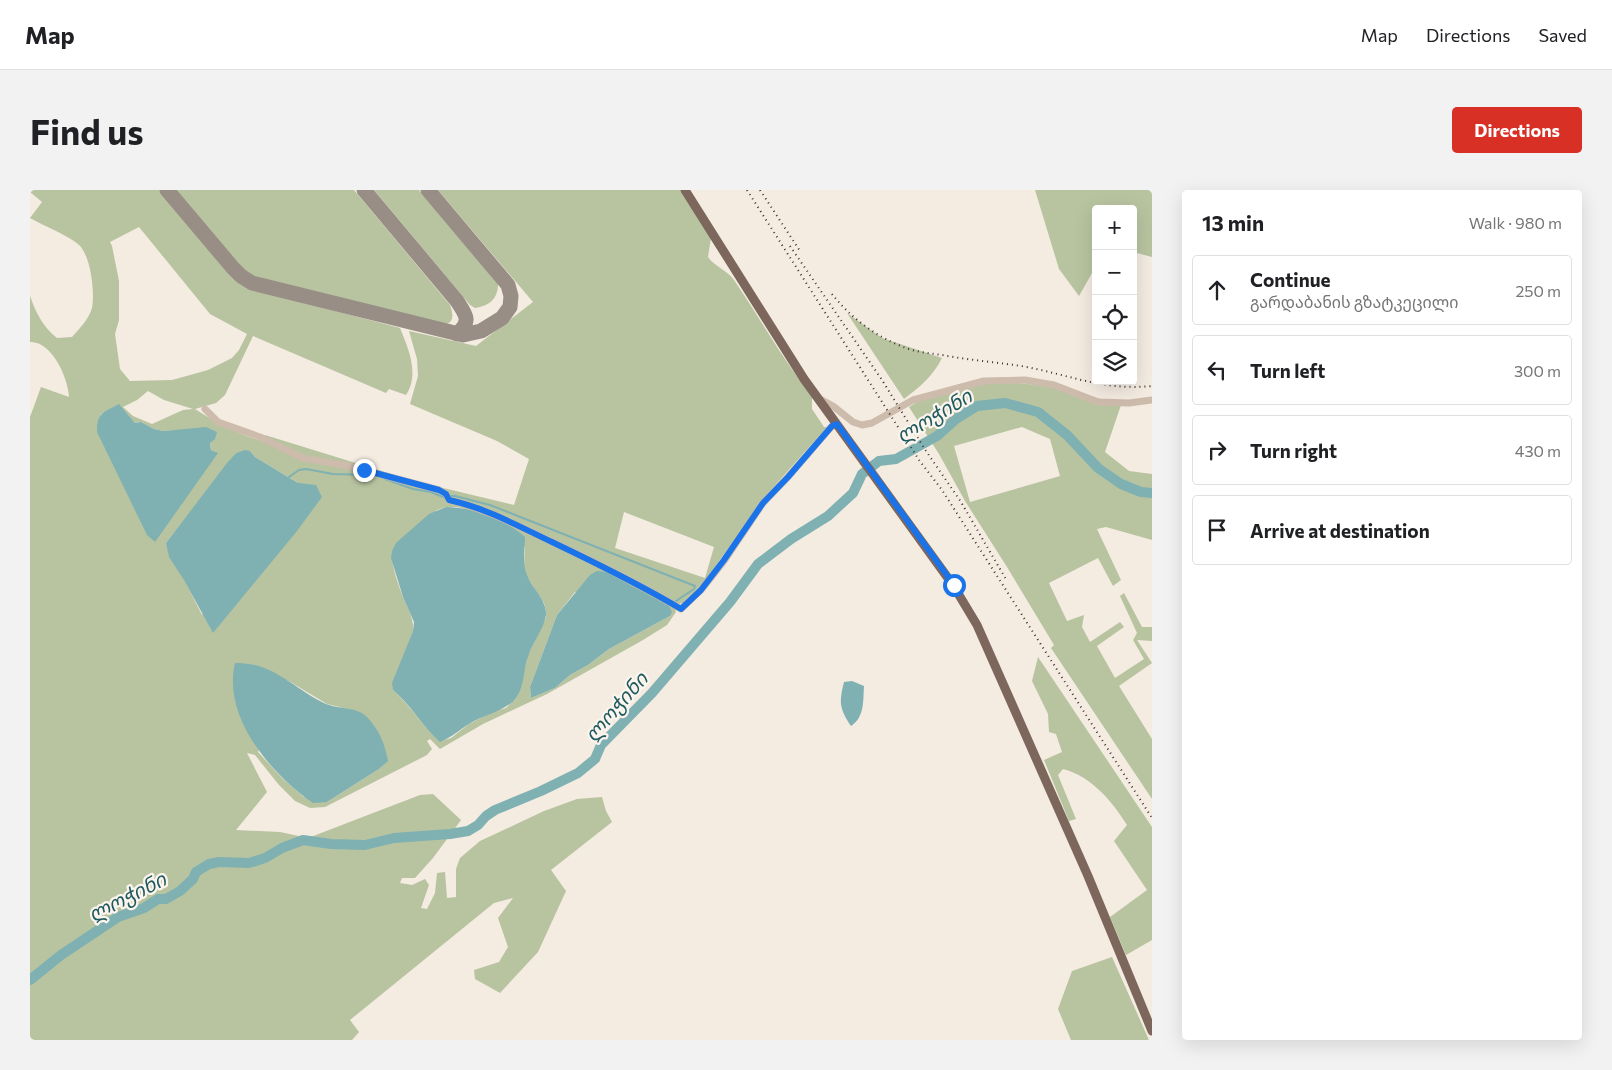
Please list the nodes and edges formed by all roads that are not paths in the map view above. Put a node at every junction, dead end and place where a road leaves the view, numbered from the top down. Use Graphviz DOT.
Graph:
graph roads {
  1 [pos="685,190"];
  2 [pos="820,400"];
  3 [pos="1152,400"];
  4 [pos="205,409"];
  5 [pos="837,424"];
  6 [pos="1152,1031"];
  1 -- 2 [label="main road"];
  2 -- 3 [label="street"];
  2 -- 5 [label="main road"];
  4 -- 5 [label="street"];
  5 -- 6 [label="main road"];
}
